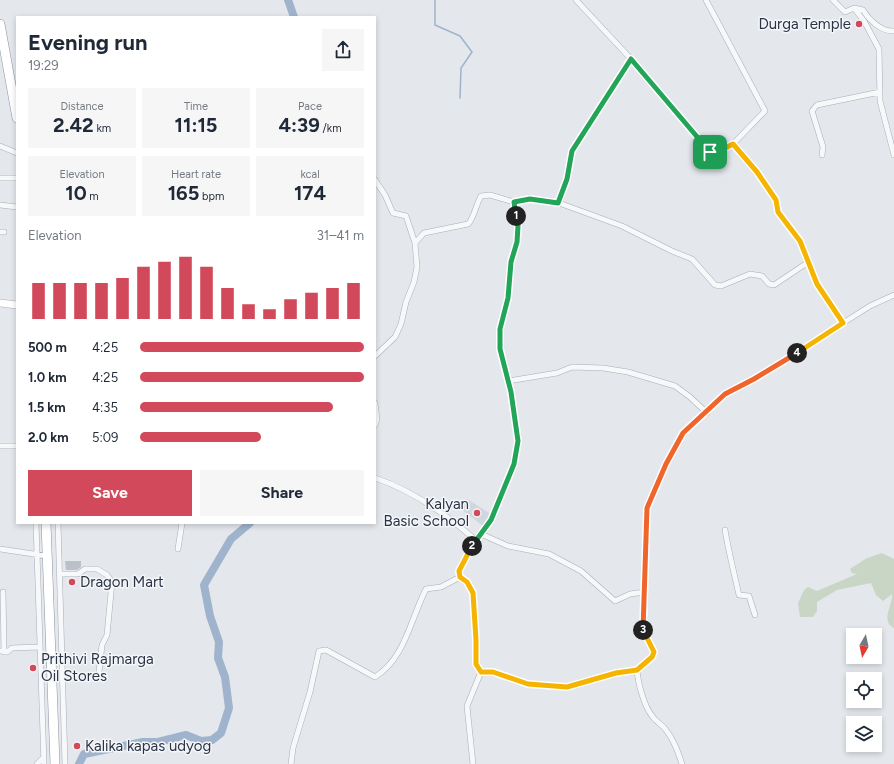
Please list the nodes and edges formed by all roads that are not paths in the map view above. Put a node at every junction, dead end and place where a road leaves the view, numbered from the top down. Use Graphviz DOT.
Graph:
graph roads {
  1 [pos="576,0"];
  2 [pos="706,0"];
  3 [pos="833,0"];
  4 [pos="854,8"];
  5 [pos="0,24"];
  6 [pos="894,30"];
  7 [pos="1,35"];
  8 [pos="631,59"];
  9 [pos="880,92"];
  10 [pos="16,113"];
  11 [pos="733,144"];
  12 [pos="0,146"];
  13 [pos="16,153"];
  14 [pos="822,155"];
  15 [pos="894,155"];
  16 [pos="0,178"];
  17 [pos="16,178"];
  18 [pos="376,182"];
  19 [pos="514,202"];
  20 [pos="558,203"];
  21 [pos="0,205"];
  22 [pos="16,207"];
  23 [pos="415,243"];
  24 [pos="809,265"];
  25 [pos="894,294"];
  26 [pos="0,304"];
  27 [pos="16,305"];
  28 [pos="843,323"];
  29 [pos="376,355"];
  30 [pos="508,380"];
  31 [pos="376,412"];
  32 [pos="707,413"];
  33 [pos="376,422"];
  34 [pos="0,446"];
  35 [pos="16,446"];
  36 [pos="376,478"];
  37 [pos="36,524"];
  38 [pos="46,524"];
  39 [pos="58,524"];
  40 [pos="182,524"];
  41 [pos="725,530"];
  42 [pos="481,534"];
  43 [pos="476,540"];
  44 [pos="0,549"];
  45 [pos="178,550"];
  46 [pos="36,555"];
  47 [pos="47,556"];
  48 [pos="59,574"];
  49 [pos="460,577"];
  50 [pos="3,592"];
  51 [pos="645,592"];
  52 [pos="755,615"];
  53 [pos="40,647"];
  54 [pos="2,651"];
  55 [pos="40,661"];
  56 [pos="52,661"];
  57 [pos="637,670"];
  58 [pos="99,672"];
  59 [pos="481,672"];
  60 [pos="44,761"];
  61 [pos="37,764"];
  62 [pos="55,764"];
  63 [pos="65,764"];
  64 [pos="291,764"];
  65 [pos="473,764"];
  66 [pos="682,764"];
  1 -- 8 [label="street"];
  2 -- 11 [label="street"];
  3 -- 4 [label="street"];
  4 -- 6 [label="street"];
  4 -- 9 [label="street"];
  5 -- 7 [label="highway"];
  7 -- 10 [label="highway"];
  8 -- 11 [label="street"];
  8 -- 20 [label="street"];
  9 -- 14 [label="street"];
  9 -- 15 [label="street"];
  11 -- 24 [label="street"];
  12 -- 13 [label="street"];
  16 -- 17 [label="street"];
  18 -- 23 [label="street"];
  19 -- 20 [label="street"];
  19 -- 23 [label="street"];
  19 -- 30 [label="street"];
  20 -- 24 [label="street"];
  21 -- 22 [label="street"];
  23 -- 29 [label="street"];
  24 -- 28 [label="street"];
  25 -- 28 [label="street"];
  26 -- 27 [label="main road"];
  28 -- 32 [label="street"];
  30 -- 32 [label="street"];
  30 -- 42 [label="street"];
  31 -- 33 [label="street"];
  32 -- 51 [label="street"];
  34 -- 35 [label="street"];
  36 -- 43 [label="street"];
  37 -- 46 [label="street"];
  38 -- 47 [label="highway"];
  39 -- 48 [label="street"];
  40 -- 45 [label="street"];
  41 -- 52 [label="street"];
  42 -- 43 [label="street"];
  42 -- 51 [label="street"];
  43 -- 49 [label="street"];
  44 -- 46 [label="street"];
  46 -- 47 [label="street"];
  46 -- 53 [label="street"];
  47 -- 56 [label="highway"];
  48 -- 58 [label="street"];
  48 -- 63 [label="street"];
  49 -- 59 [label="street"];
  49 -- 64 [label="street"];
  50 -- 54 [label="street"];
  51 -- 57 [label="street"];
  53 -- 54 [label="street"];
  53 -- 55 [label="street"];
  55 -- 56 [label="street"];
  55 -- 60 [label="street"];
  56 -- 62 [label="highway"];
  57 -- 59 [label="street"];
  57 -- 66 [label="street"];
  59 -- 65 [label="street"];
  60 -- 61 [label="street"];
}
